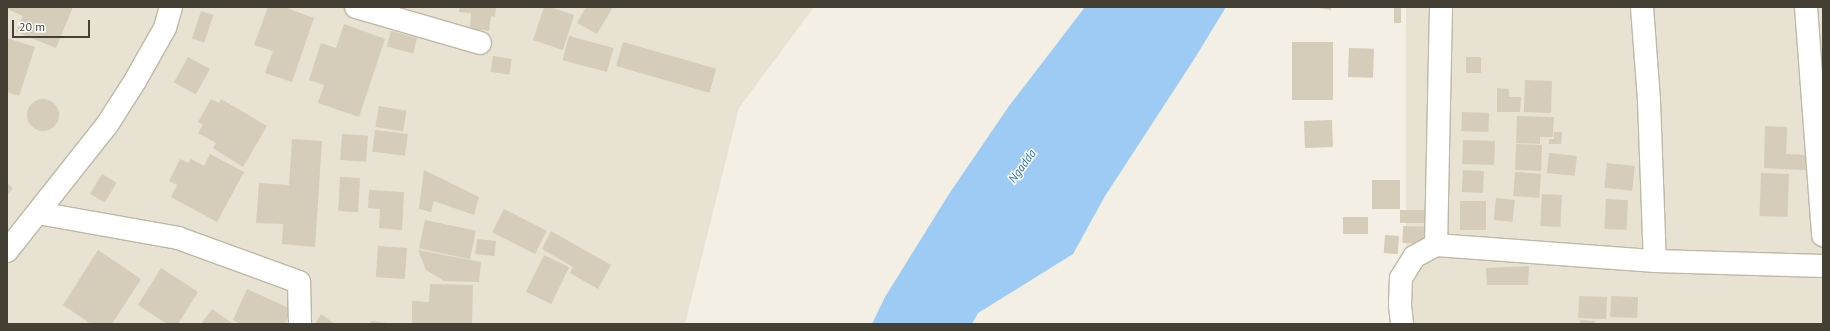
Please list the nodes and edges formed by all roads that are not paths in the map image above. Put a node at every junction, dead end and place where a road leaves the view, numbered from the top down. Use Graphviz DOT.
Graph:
graph roads {
  1 [pos="171,7"];
  2 [pos="356,7"];
  3 [pos="1441,7"];
  4 [pos="1642,7"];
  5 [pos="1806,7"];
  6 [pos="480,44"];
  7 [pos="38,213"];
  8 [pos="1823,235"];
  9 [pos="1436,245"];
  10 [pos="7,251"];
  11 [pos="1655,261"];
  12 [pos="1823,266"];
  13 [pos="300,324"];
  14 [pos="1402,324"];
  1 -- 7 [label="street"];
  2 -- 6 [label="street"];
  3 -- 9 [label="street"];
  4 -- 11 [label="street"];
  5 -- 8 [label="street"];
  7 -- 10 [label="street"];
  7 -- 13 [label="street"];
  9 -- 11 [label="street"];
  9 -- 14 [label="street"];
  11 -- 12 [label="street"];
}
